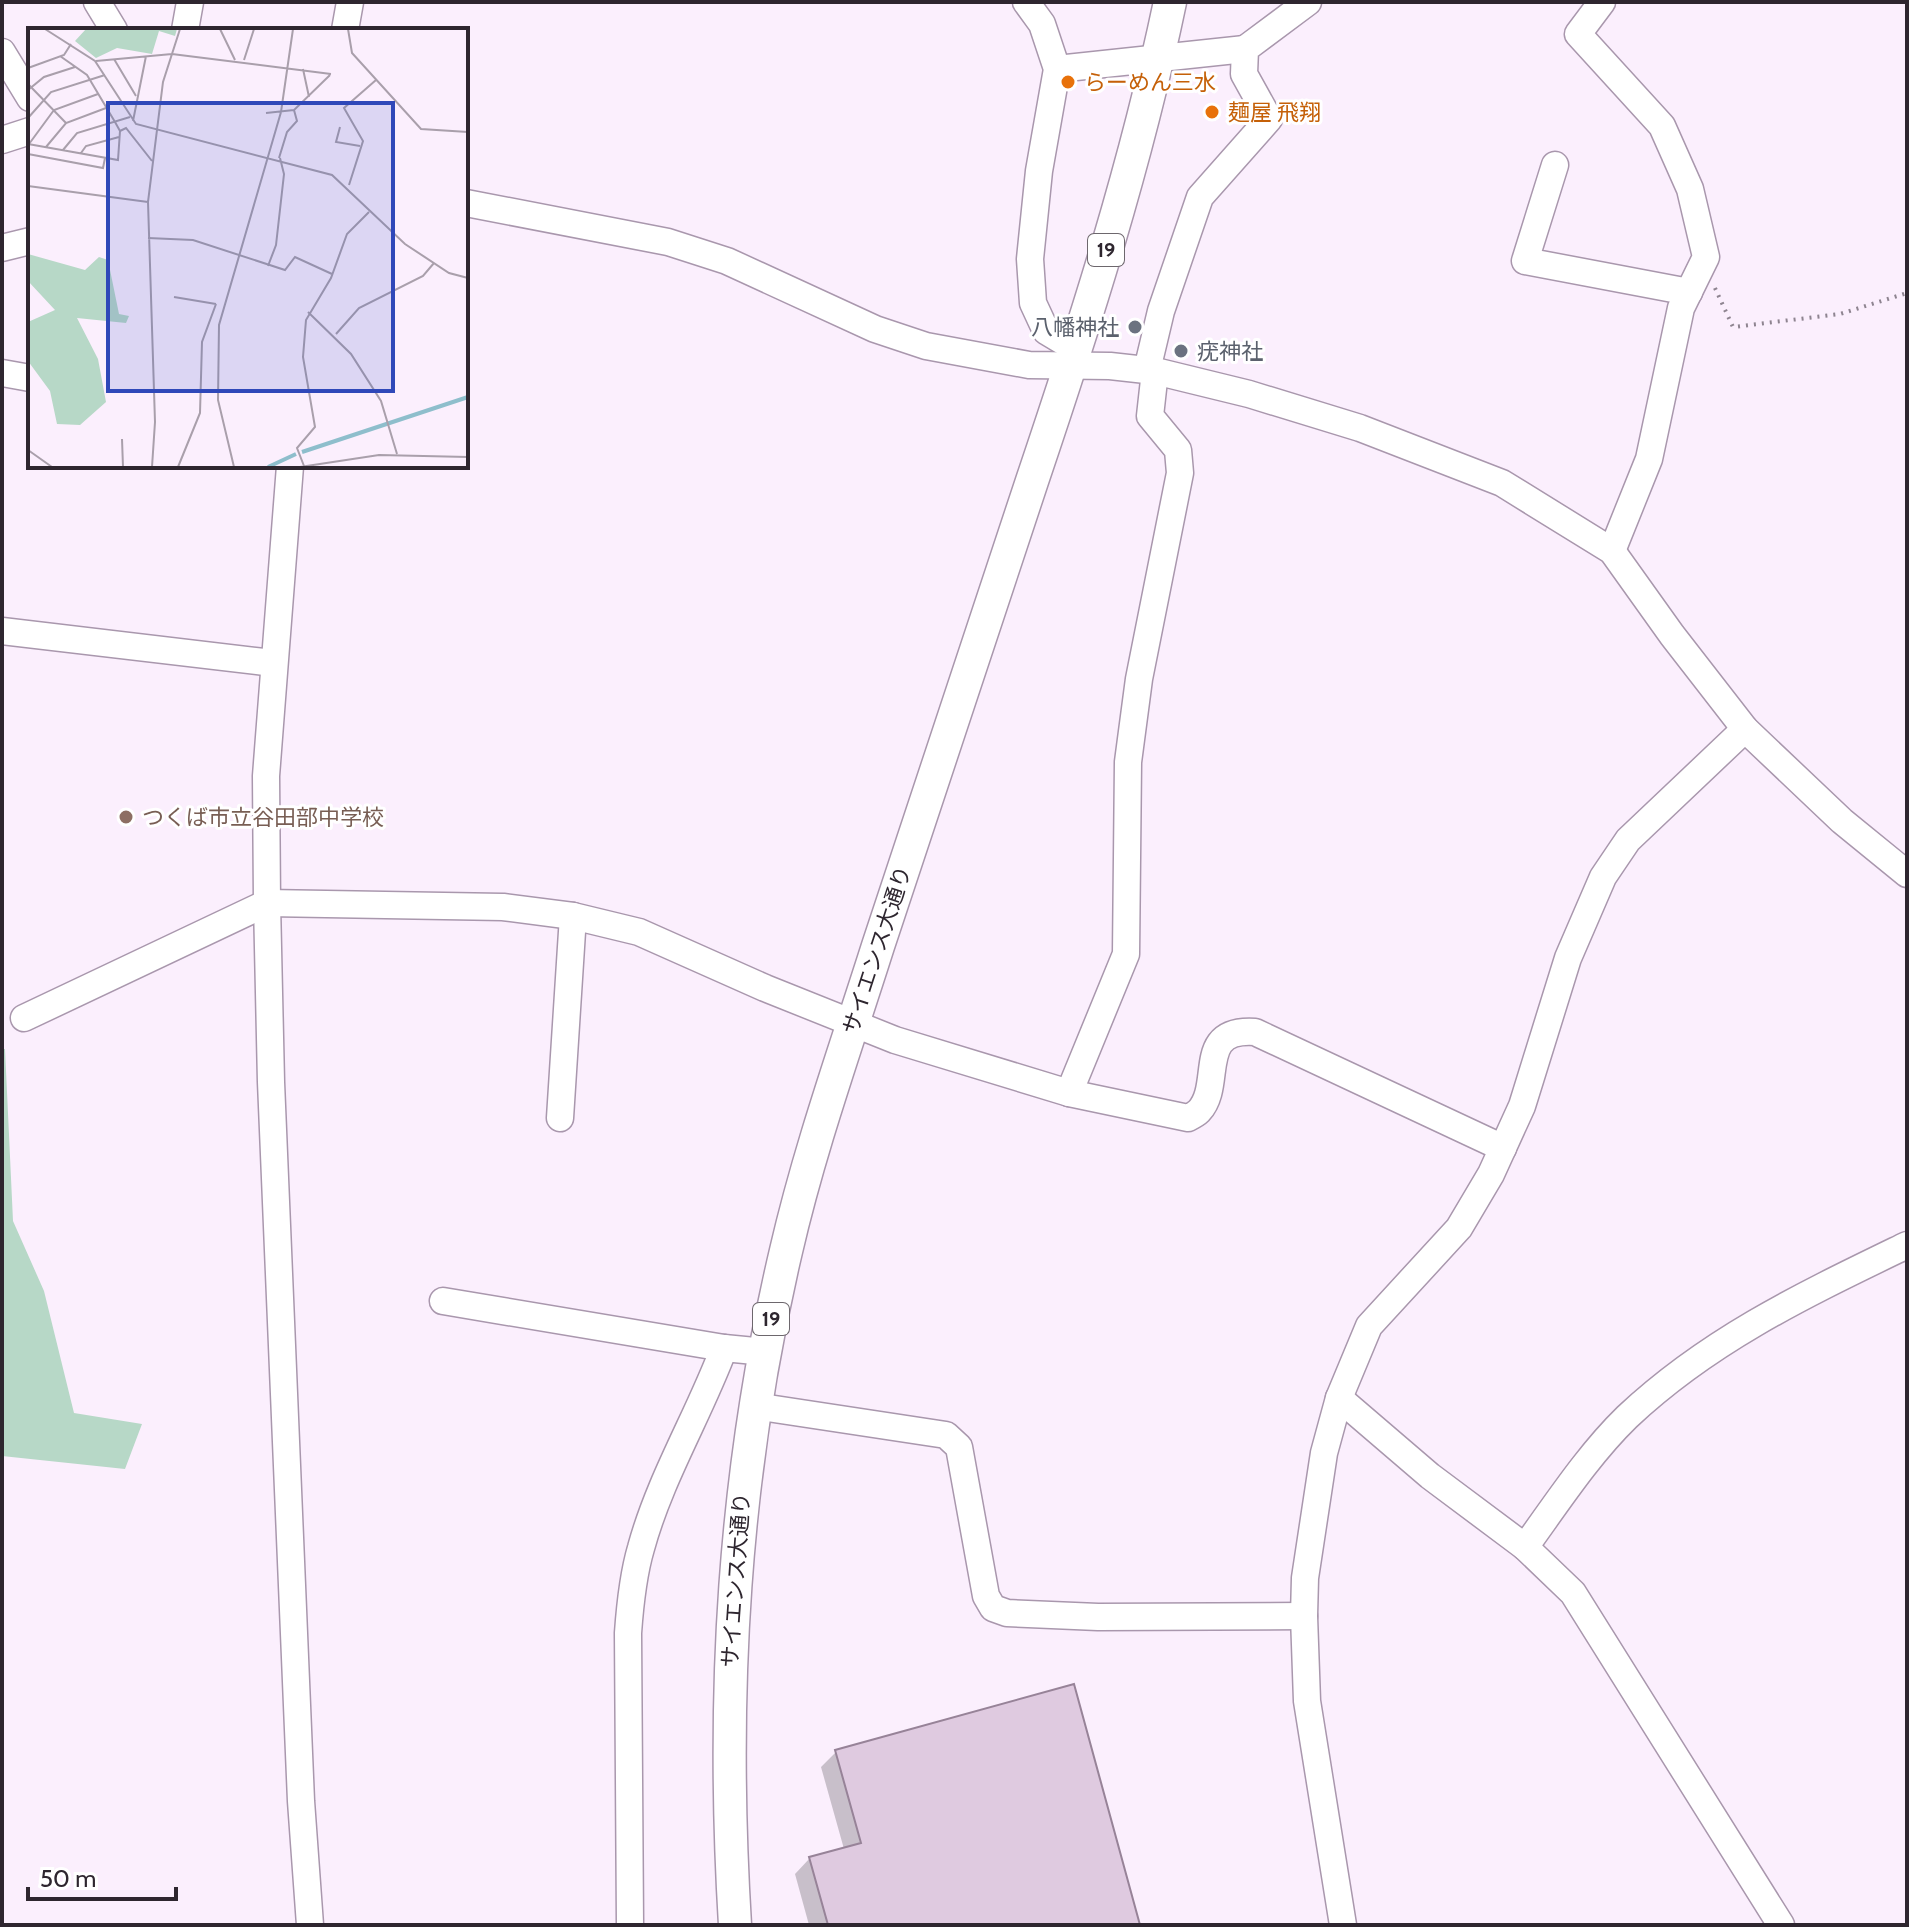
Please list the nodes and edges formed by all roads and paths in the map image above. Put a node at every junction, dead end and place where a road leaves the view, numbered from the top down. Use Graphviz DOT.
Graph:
graph roads {
  1 [pos="97,2"];
  2 [pos="190,2"];
  3 [pos="350,2"];
  4 [pos="1026,2"];
  5 [pos="1170,2"];
  6 [pos="1308,2"];
  7 [pos="1602,2"];
  8 [pos="113,28"];
  9 [pos="185,28"];
  10 [pos="345,28"];
  11 [pos="1245,49"];
  12 [pos="2,52"];
  13 [pos="1158,59"];
  14 [pos="1057,69"];
  15 [pos="28,95"];
  16 [pos="28,132"];
  17 [pos="2,140"];
  18 [pos="1555,165"];
  19 [pos="468,203"];
  20 [pos="28,242"];
  21 [pos="2,248"];
  22 [pos="1689,292"];
  23 [pos="1907,293"];
  24 [pos="1073,358"];
  25 [pos="1151,370"];
  26 [pos="2,373"];
  27 [pos="28,378"];
  28 [pos="290,468"];
  29 [pos="1612,551"];
  30 [pos="2,631"];
  31 [pos="273,663"];
  32 [pos="1745,729"];
  33 [pos="1907,874"];
  34 [pos="267,903"];
  35 [pos="573,916"];
  36 [pos="24,1018"];
  37 [pos="853,1024"];
  38 [pos="1069,1093"];
  39 [pos="560,1118"];
  40 [pos="1503,1148"];
  41 [pos="1907,1245"];
  42 [pos="443,1301"];
  43 [pos="724,1348"];
  44 [pos="765,1352"];
  45 [pos="1339,1398"];
  46 [pos="755,1406"];
  47 [pos="1525,1547"];
  48 [pos="1304,1616"];
  49 [pos="310,1925"];
  50 [pos="630,1925"];
  51 [pos="735,1925"];
  52 [pos="1343,1925"];
  53 [pos="1781,1925"];
  1 -- 8 [label="street"];
  2 -- 9 [label="street"];
  3 -- 10 [label="street"];
  4 -- 14 [label="street"];
  5 -- 13 [label="main road, サイエンス大通り / 19"];
  6 -- 11 [label="street"];
  7 -- 22 [label="street"];
  11 -- 13 [label="street"];
  11 -- 25 [label="street"];
  12 -- 15 [label="street"];
  13 -- 14 [label="street"];
  13 -- 24 [label="main road, サイエンス大通り / 19"];
  14 -- 24 [label="street"];
  16 -- 17 [label="street"];
  18 -- 22 [label="street"];
  19 -- 24 [label="street"];
  20 -- 21 [label="street"];
  22 -- 23 [label="path"];
  22 -- 29 [label="street"];
  24 -- 25 [label="street"];
  24 -- 37 [label="main road, サイエンス大通り / 19"];
  25 -- 29 [label="street"];
  25 -- 38 [label="street"];
  26 -- 27 [label="street"];
  28 -- 31 [label="street"];
  29 -- 32 [label="street"];
  30 -- 31 [label="street"];
  31 -- 34 [label="street"];
  32 -- 33 [label="street"];
  32 -- 40 [label="street"];
  34 -- 35 [label="street"];
  34 -- 36 [label="street"];
  34 -- 49 [label="street"];
  35 -- 37 [label="street"];
  35 -- 39 [label="street"];
  37 -- 38 [label="street"];
  37 -- 44 [label="main road, サイエンス大通り / 19"];
  38 -- 40 [label="street"];
  40 -- 45 [label="street"];
  41 -- 47 [label="street"];
  42 -- 43 [label="street"];
  43 -- 44 [label="street"];
  43 -- 50 [label="street"];
  44 -- 46 [label="main road, サイエンス大通り / 19"];
  45 -- 47 [label="street"];
  45 -- 48 [label="street"];
  46 -- 48 [label="street"];
  46 -- 51 [label="main road, サイエンス大通り / 19"];
  47 -- 53 [label="street"];
  48 -- 52 [label="street"];
}
